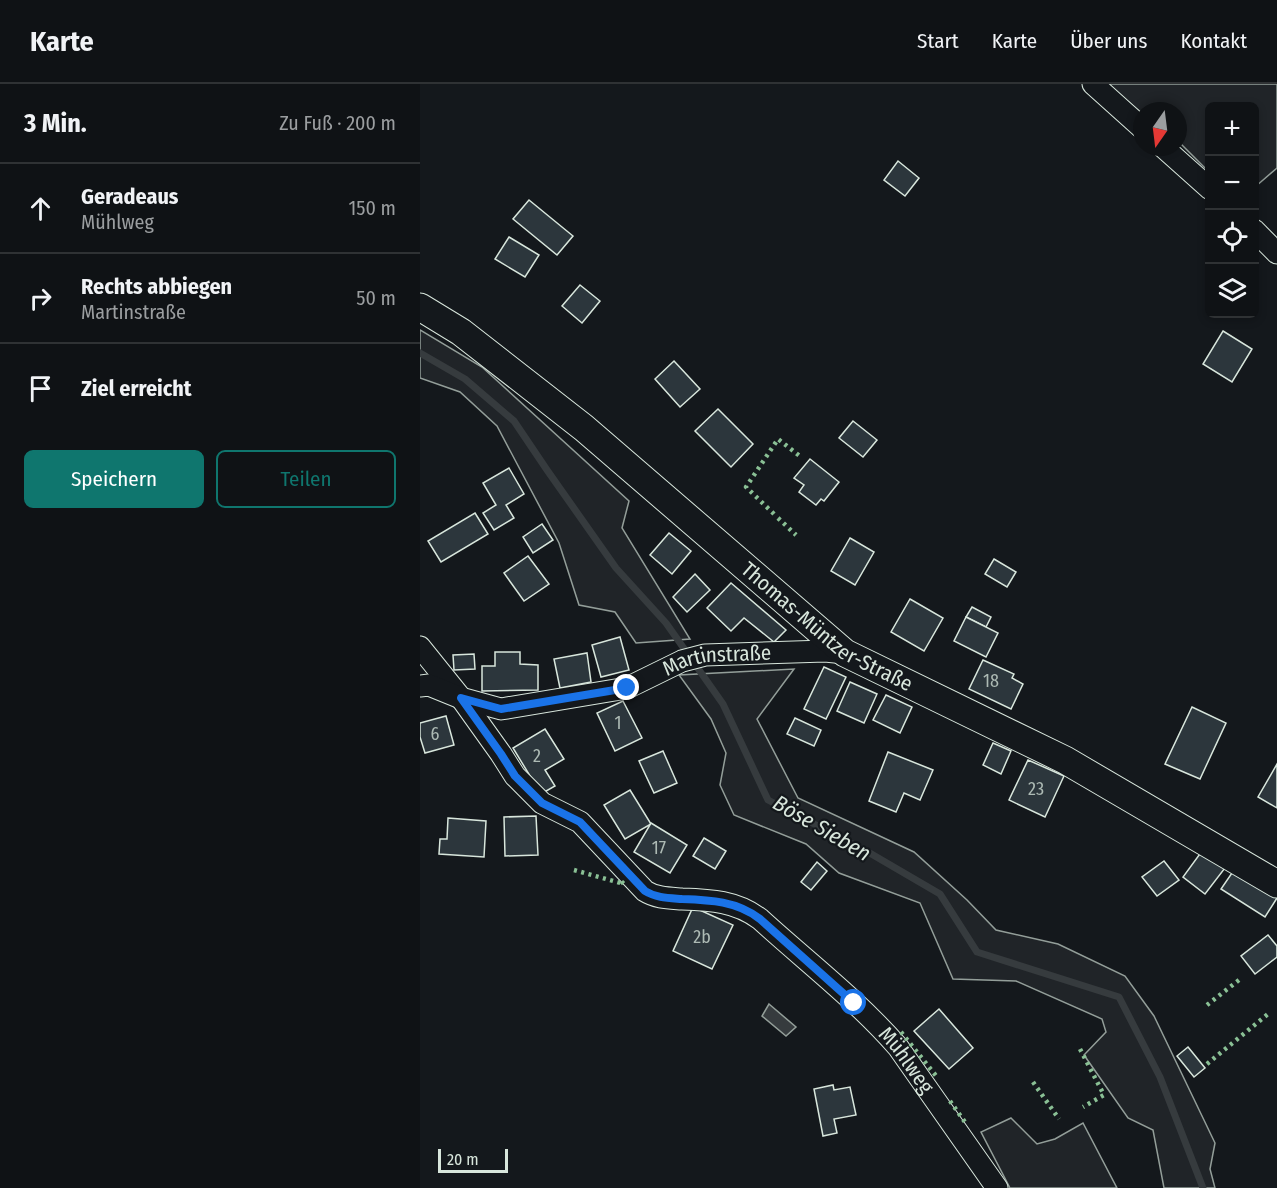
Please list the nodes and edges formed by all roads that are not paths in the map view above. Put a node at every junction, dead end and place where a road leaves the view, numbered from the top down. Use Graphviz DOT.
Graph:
graph roads {
  1 [pos="1094,84"];
  2 [pos="1133,120"];
  3 [pos="1173,156"];
  4 [pos="1205,185"];
  5 [pos="1259,235"];
  6 [pos="1277,253"];
  7 [pos="420,307"];
  8 [pos="420,647"];
  9 [pos="845,654"];
  10 [pos="420,686"];
  11 [pos="461,698"];
  12 [pos="1277,884"];
  13 [pos="997,1188"];
  1 -- 2 [label="street"];
  3 -- 4 [label="street"];
  5 -- 6 [label="street"];
  7 -- 9 [label="street, Thomas-Müntzer-Straße"];
  8 -- 11 [label="street, Mühlweg"];
  9 -- 11 [label="street, Martinstraße"];
  9 -- 12 [label="street, Thomas-Müntzer-Straße"];
  10 -- 11 [label="street, Martinstraße"];
  11 -- 13 [label="street, Mühlweg"];
}
